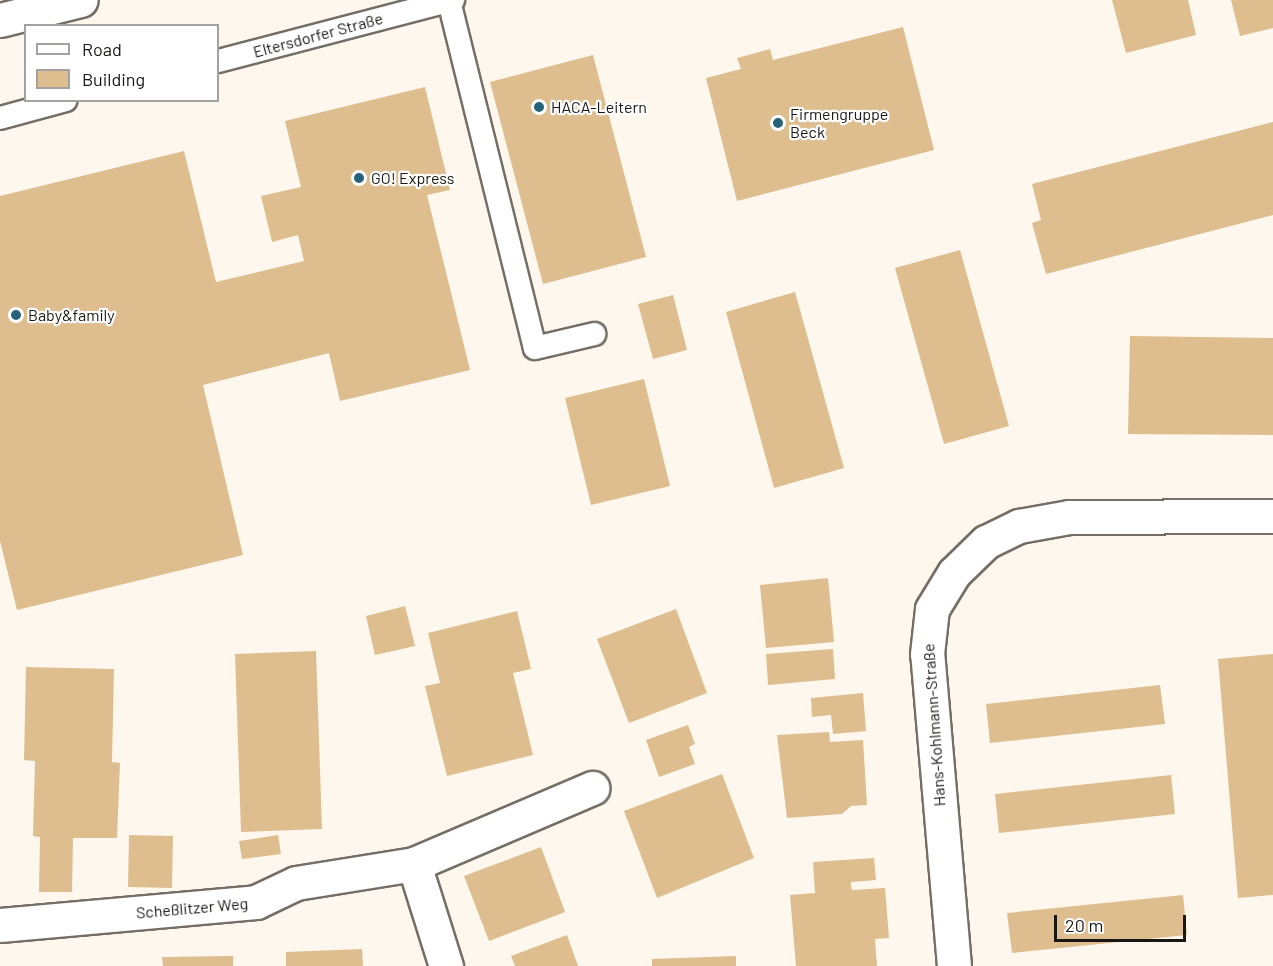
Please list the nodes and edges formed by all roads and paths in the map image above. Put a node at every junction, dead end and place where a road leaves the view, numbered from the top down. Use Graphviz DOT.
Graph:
graph roads {
  1 [pos="81,0"];
  2 [pos="451,0"];
  3 [pos="0,20"];
  4 [pos="219,61"];
  5 [pos="59,102"];
  6 [pos="0,118"];
  7 [pos="594,334"];
  8 [pos="1273,516"];
  9 [pos="592,788"];
  10 [pos="414,864"];
  11 [pos="0,925"];
  12 [pos="446,966"];
  13 [pos="954,966"];
  1 -- 3 [label="street"];
  2 -- 4 [label="lane, Eltersdorfer Straße"];
  2 -- 7 [label="lane"];
  5 -- 6 [label="lane"];
  8 -- 13 [label="street, Hans-Kohlmann-Straße"];
  9 -- 10 [label="street, Scheßlitzer Weg"];
  10 -- 11 [label="street, Scheßlitzer Weg"];
  10 -- 12 [label="street"];
}
